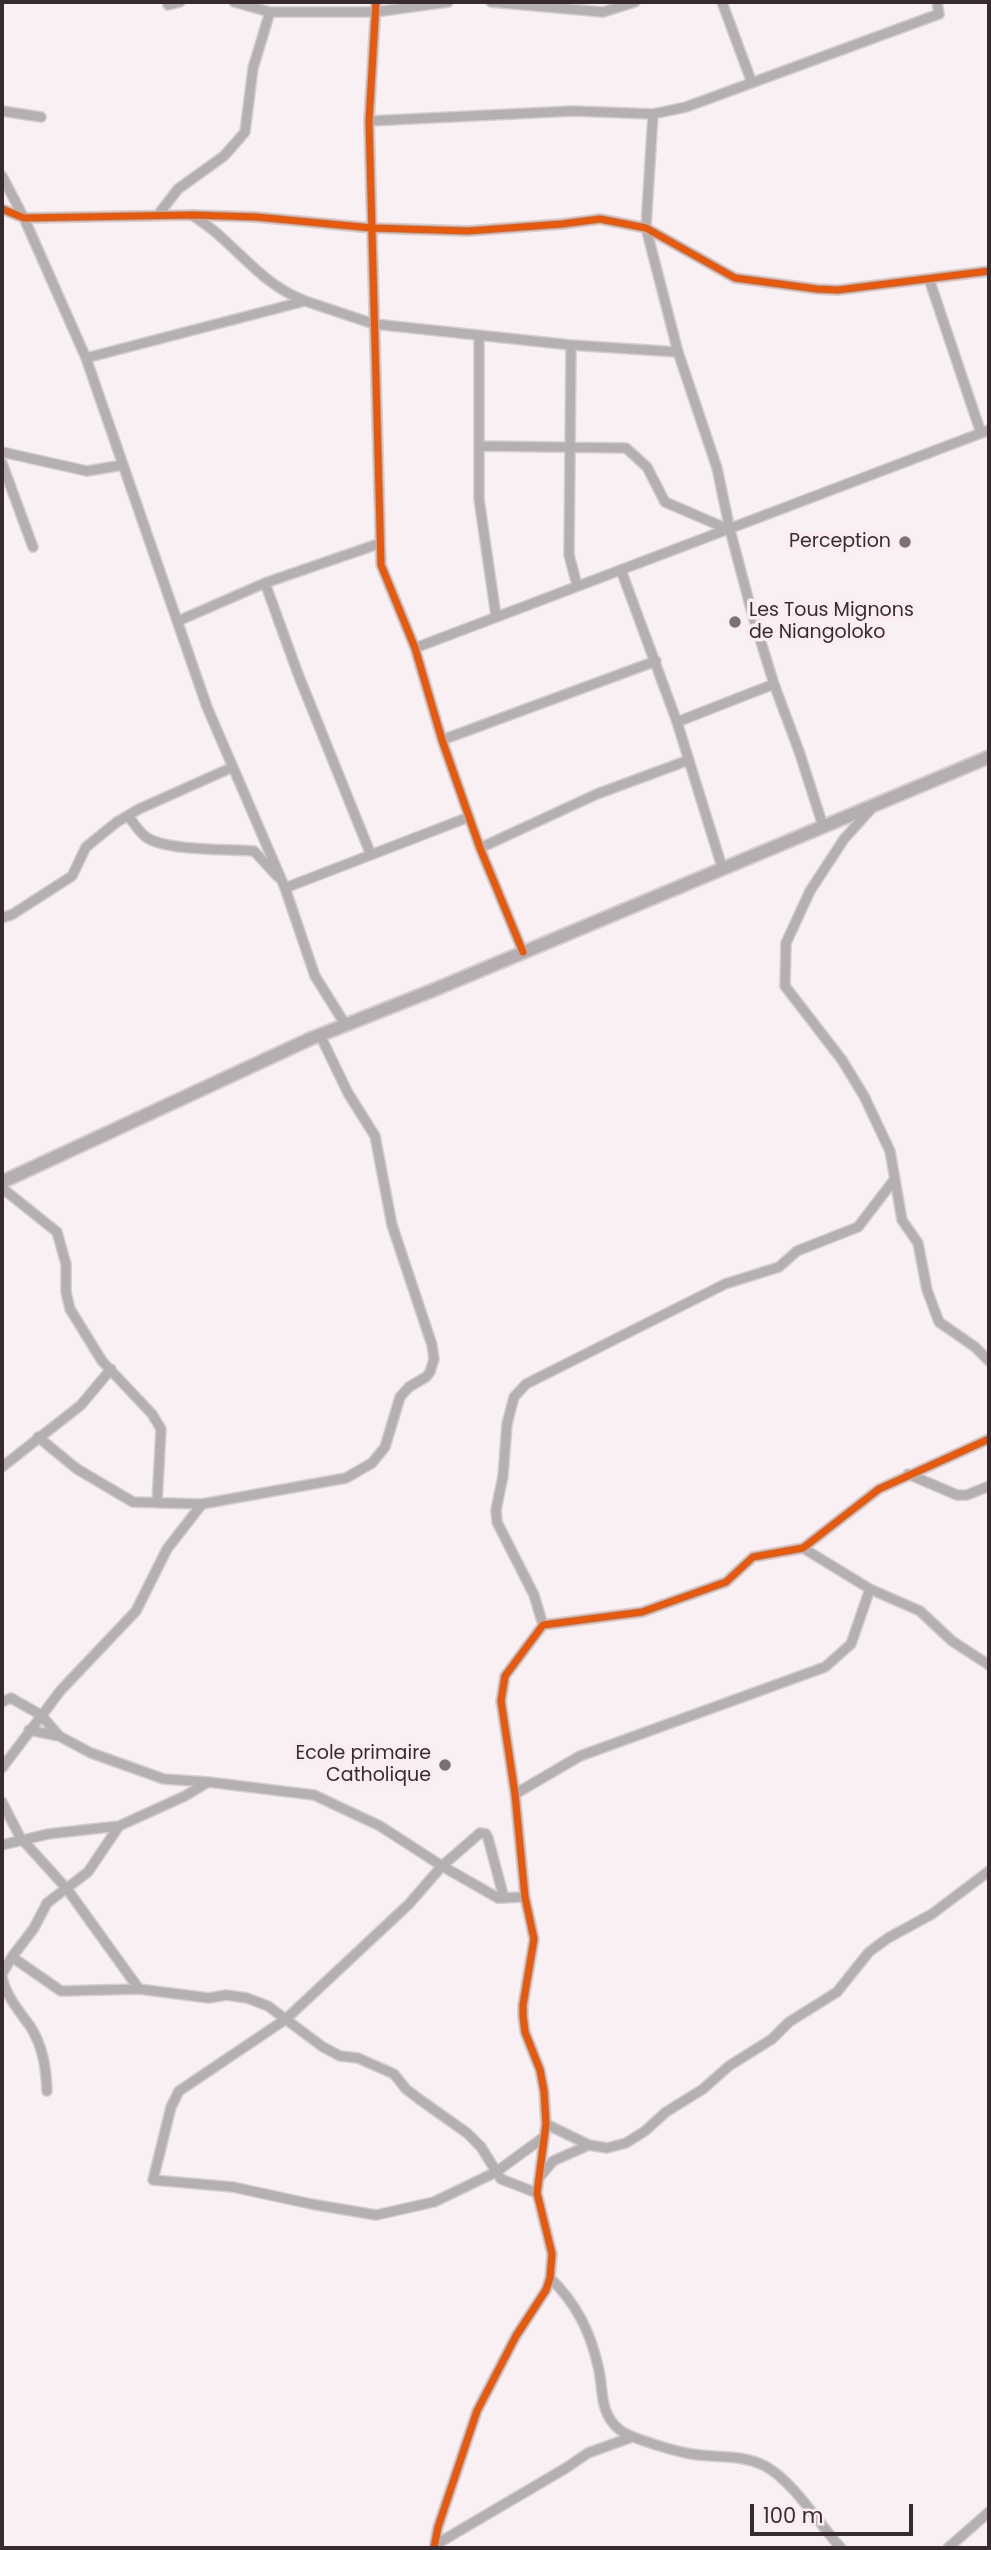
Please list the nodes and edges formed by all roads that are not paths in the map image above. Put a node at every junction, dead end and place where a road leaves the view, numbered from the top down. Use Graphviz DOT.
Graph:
graph roads {
  1 [pos="180,2"];
  2 [pos="234,2"];
  3 [pos="448,2"];
  4 [pos="491,2"];
  5 [pos="635,2"];
  6 [pos="722,2"];
  7 [pos="937,2"];
  8 [pos="168,5"];
  9 [pos="375,7"];
  10 [pos="270,12"];
  11 [pos="752,83"];
  12 [pos="2,111"];
  13 [pos="653,114"];
  14 [pos="41,117"];
  15 [pos="369,121"];
  16 [pos="2,176"];
  17 [pos="2,209"];
  18 [pos="158,215"];
  19 [pos="192,215"];
  20 [pos="23,218"];
  21 [pos="372,228"];
  22 [pos="646,228"];
  23 [pos="989,271"];
  24 [pos="929,279"];
  25 [pos="305,301"];
  26 [pos="374,324"];
  27 [pos="479,336"];
  28 [pos="571,345"];
  29 [pos="678,352"];
  30 [pos="86,358"];
  31 [pos="985,432"];
  32 [pos="571,445"];
  33 [pos="479,446"];
  34 [pos="2,452"];
  35 [pos="2,463"];
  36 [pos="123,465"];
  37 [pos="730,530"];
  38 [pos="379,544"];
  39 [pos="33,547"];
  40 [pos="621,570"];
  41 [pos="265,583"];
  42 [pos="577,585"];
  43 [pos="496,616"];
  44 [pos="178,621"];
  45 [pos="415,648"];
  46 [pos="656,661"];
  47 [pos="774,684"];
  48 [pos="677,722"];
  49 [pos="442,740"];
  50 [pos="988,759"];
  51 [pos="689,760"];
  52 [pos="233,767"];
  53 [pos="876,803"];
  54 [pos="128,816"];
  55 [pos="469,817"];
  56 [pos="823,825"];
  57 [pos="480,848"];
  58 [pos="371,855"];
  59 [pos="722,867"];
  60 [pos="283,884"];
  61 [pos="2,918"];
  62 [pos="523,952"];
  63 [pos="345,1024"];
  64 [pos="320,1035"];
  65 [pos="894,1180"];
  66 [pos="2,1182"];
  67 [pos="2,1188"];
  68 [pos="989,1361"];
  69 [pos="111,1369"];
  70 [pos="37,1437"];
  71 [pos="989,1439"];
  72 [pos="2,1467"];
  73 [pos="908,1474"];
  74 [pos="989,1486"];
  75 [pos="157,1503"];
  76 [pos="202,1504"];
  77 [pos="803,1548"];
  78 [pos="870,1589"];
  79 [pos="543,1625"];
  80 [pos="989,1665"];
  81 [pos="2,1702"];
  82 [pos="41,1715"];
  83 [pos="29,1730"];
  84 [pos="59,1736"];
  85 [pos="2,1768"];
  86 [pos="208,1782"];
  87 [pos="514,1794"];
  88 [pos="2,1802"];
  89 [pos="119,1826"];
  90 [pos="24,1841"];
  91 [pos="2,1845"];
  92 [pos="442,1866"];
  93 [pos="989,1871"];
  94 [pos="67,1889"];
  95 [pos="525,1897"];
  96 [pos="504,1898"];
  97 [pos="12,1957"];
  98 [pos="2,1975"];
  99 [pos="138,1989"];
  100 [pos="286,2019"];
  101 [pos="47,2091"];
  102 [pos="546,2124"];
  103 [pos="544,2137"];
  104 [pos="589,2145"];
  105 [pos="496,2172"];
  106 [pos="538,2179"];
  107 [pos="537,2193"];
  108 [pos="550,2278"];
  109 [pos="632,2437"];
  110 [pos="989,2512"];
  111 [pos="435,2547"];
  112 [pos="841,2548"];
  113 [pos="948,2548"];
  1 -- 8 [label="street"];
  2 -- 10 [label="street"];
  3 -- 9 [label="street"];
  4 -- 5 [label="street"];
  6 -- 11 [label="street"];
  7 -- 11 [label="street"];
  9 -- 10 [label="street"];
  9 -- 15 [label="street"];
  10 -- 18 [label="street"];
  11 -- 13 [label="street"];
  12 -- 14 [label="street"];
  13 -- 15 [label="street"];
  13 -- 22 [label="street"];
  15 -- 21 [label="street"];
  16 -- 20 [label="street"];
  17 -- 20 [label="street"];
  18 -- 19 [label="street"];
  18 -- 20 [label="street"];
  19 -- 21 [label="street"];
  19 -- 25 [label="street"];
  20 -- 30 [label="street"];
  21 -- 22 [label="street"];
  21 -- 26 [label="street"];
  22 -- 24 [label="street"];
  22 -- 29 [label="street"];
  23 -- 24 [label="street"];
  24 -- 31 [label="street"];
  25 -- 26 [label="street"];
  25 -- 30 [label="street"];
  26 -- 27 [label="street"];
  26 -- 38 [label="street"];
  27 -- 28 [label="street"];
  27 -- 33 [label="street"];
  28 -- 29 [label="street"];
  28 -- 32 [label="street"];
  29 -- 37 [label="street"];
  30 -- 36 [label="street"];
  31 -- 37 [label="street"];
  32 -- 33 [label="street"];
  32 -- 37 [label="street"];
  32 -- 42 [label="street"];
  33 -- 43 [label="street"];
  34 -- 36 [label="street"];
  35 -- 39 [label="street"];
  36 -- 44 [label="street"];
  37 -- 40 [label="street"];
  37 -- 47 [label="street"];
  38 -- 41 [label="street"];
  38 -- 45 [label="street"];
  40 -- 42 [label="street"];
  40 -- 46 [label="street"];
  41 -- 44 [label="street"];
  41 -- 58 [label="street"];
  42 -- 43 [label="street"];
  43 -- 45 [label="street"];
  44 -- 52 [label="street"];
  45 -- 49 [label="street"];
  46 -- 48 [label="street"];
  46 -- 49 [label="street"];
  47 -- 48 [label="street"];
  47 -- 56 [label="street"];
  48 -- 51 [label="street"];
  49 -- 55 [label="street"];
  50 -- 53 [label="main road"];
  51 -- 57 [label="street"];
  51 -- 59 [label="street"];
  52 -- 54 [label="street"];
  52 -- 60 [label="street"];
  53 -- 56 [label="main road"];
  53 -- 65 [label="street"];
  54 -- 60 [label="street"];
  54 -- 61 [label="street"];
  55 -- 57 [label="street"];
  55 -- 58 [label="street"];
  56 -- 59 [label="main road"];
  57 -- 62 [label="street"];
  58 -- 60 [label="street"];
  59 -- 62 [label="main road"];
  60 -- 63 [label="street"];
  62 -- 63 [label="main road"];
  63 -- 64 [label="main road"];
  64 -- 66 [label="main road"];
  64 -- 76 [label="street"];
  65 -- 68 [label="street"];
  65 -- 79 [label="street"];
  67 -- 69 [label="street"];
  69 -- 70 [label="street"];
  69 -- 75 [label="street"];
  70 -- 72 [label="street"];
  70 -- 75 [label="street"];
  71 -- 73 [label="street"];
  73 -- 74 [label="street"];
  73 -- 77 [label="street"];
  75 -- 76 [label="street"];
  76 -- 82 [label="street"];
  77 -- 78 [label="street"];
  77 -- 79 [label="street"];
  78 -- 80 [label="street"];
  78 -- 87 [label="street"];
  79 -- 87 [label="street"];
  81 -- 82 [label="street"];
  82 -- 83 [label="street"];
  82 -- 84 [label="street"];
  83 -- 84 [label="street"];
  83 -- 85 [label="street"];
  84 -- 86 [label="street"];
  86 -- 89 [label="street"];
  86 -- 92 [label="street"];
  87 -- 95 [label="street"];
  88 -- 90 [label="street"];
  89 -- 90 [label="street"];
  89 -- 94 [label="street"];
  90 -- 91 [label="street"];
  90 -- 94 [label="street"];
  92 -- 96 [label="street"];
  92 -- 96 [label="street"];
  92 -- 100 [label="street"];
  93 -- 104 [label="street"];
  94 -- 97 [label="street"];
  94 -- 99 [label="street"];
  95 -- 96 [label="street"];
  95 -- 102 [label="street"];
  97 -- 98 [label="street"];
  97 -- 99 [label="street"];
  98 -- 101 [label="street"];
  99 -- 100 [label="street"];
  100 -- 105 [label="street"];
  100 -- 105 [label="street"];
  102 -- 103 [label="street"];
  102 -- 104 [label="street"];
  103 -- 105 [label="street"];
  103 -- 106 [label="street"];
  104 -- 106 [label="street"];
  105 -- 107 [label="street"];
  106 -- 107 [label="street"];
  107 -- 108 [label="street"];
  108 -- 109 [label="street"];
  108 -- 111 [label="street"];
  109 -- 111 [label="street"];
  109 -- 112 [label="street"];
  110 -- 113 [label="street"];
}
